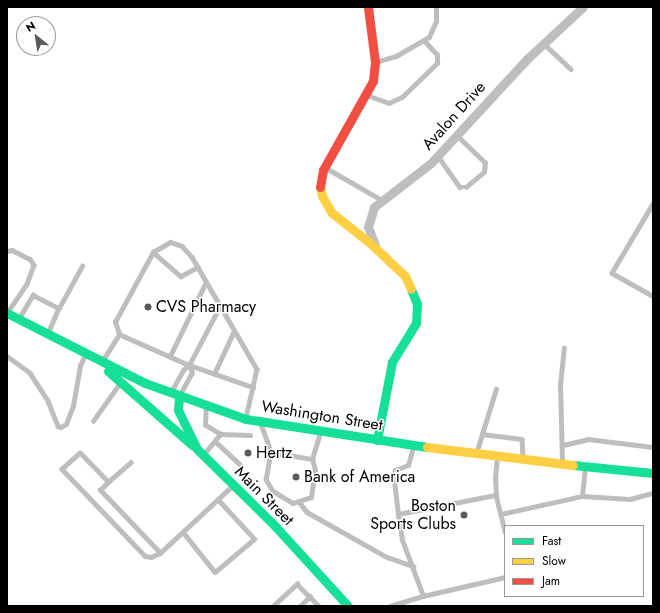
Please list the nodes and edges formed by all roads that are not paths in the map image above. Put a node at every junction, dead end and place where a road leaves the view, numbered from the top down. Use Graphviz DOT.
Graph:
graph roads {
  1 [pos="368,7"];
  2 [pos="436,7"];
  3 [pos="583,7"];
  4 [pos="424,41"];
  5 [pos="542,43"];
  6 [pos="375,62"];
  7 [pos="571,69"];
  8 [pos="367,95"];
  9 [pos="456,134"];
  10 [pos="438,156"];
  11 [pos="323,170"];
  12 [pos="382,200"];
  13 [pos="653,204"];
  14 [pos="377,249"];
  15 [pos="7,251"];
  16 [pos="153,252"];
  17 [pos="82,266"];
  18 [pos="198,267"];
  19 [pos="206,282"];
  20 [pos="653,296"];
  21 [pos="220,306"];
  22 [pos="59,308"];
  23 [pos="7,313"];
  24 [pos="19,319"];
  25 [pos="234,331"];
  26 [pos="48,334"];
  27 [pos="119,334"];
  28 [pos="564,348"];
  29 [pos="85,354"];
  30 [pos="7,356"];
  31 [pos="170,356"];
  32 [pos="102,362"];
  33 [pos="189,365"];
  34 [pos="214,374"];
  35 [pos="121,382"];
  36 [pos="253,387"];
  37 [pos="496,389"];
  38 [pos="174,395"];
  39 [pos="206,406"];
  40 [pos="246,419"];
  41 [pos="93,421"];
  42 [pos="261,422"];
  43 [pos="174,430"];
  44 [pos="320,431"];
  45 [pos="220,434"];
  46 [pos="482,434"];
  47 [pos="250,435"];
  48 [pos="377,440"];
  49 [pos="216,442"];
  50 [pos="564,445"];
  51 [pos="413,446"];
  52 [pos="653,447"];
  53 [pos="200,452"];
  54 [pos="271,452"];
  55 [pos="475,455"];
  56 [pos="497,458"];
  57 [pos="312,459"];
  58 [pos="523,460"];
  59 [pos="131,462"];
  60 [pos="562,465"];
  61 [pos="242,466"];
  62 [pos="585,467"];
  63 [pos="653,473"];
  64 [pos="108,482"];
  65 [pos="233,485"];
  66 [pos="653,493"];
  67 [pos="496,496"];
  68 [pos="582,496"];
  69 [pos="218,500"];
  70 [pos="300,503"];
  71 [pos="398,514"];
  72 [pos="501,514"];
  73 [pos="504,528"];
  74 [pos="183,532"];
  75 [pos="160,553"];
  76 [pos="413,566"];
  77 [pos="504,577"];
  78 [pos="310,596"];
  79 [pos="422,596"];
  80 [pos="273,606"];
  81 [pos="300,606"];
  82 [pos="319,606"];
  83 [pos="348,606"];
  84 [pos="390,606"];
  1 -- 6 [label="main road, Avalon Drive"];
  2 -- 4 [label="lane"];
  3 -- 5 [label="street, Avalon Drive"];
  4 -- 6 [label="lane"];
  4 -- 8 [label="lane"];
  5 -- 7 [label="lane"];
  5 -- 9 [label="street, Avalon Drive"];
  6 -- 8 [label="main road, Avalon Drive"];
  8 -- 11 [label="main road, Avalon Drive"];
  9 -- 10 [label="street, Avalon Drive"];
  9 -- 10 [label="lane"];
  10 -- 12 [label="street, Avalon Drive"];
  11 -- 12 [label="lane"];
  11 -- 14 [label="main road, Avalon Drive"];
  12 -- 14 [label="street, Avalon Drive"];
  13 -- 20 [label="lane"];
  14 -- 48 [label="main road, Avalon Drive"];
  15 -- 23 [label="lane"];
  16 -- 18 [label="lane"];
  16 -- 18 [label="lane"];
  16 -- 27 [label="lane"];
  17 -- 22 [label="lane"];
  18 -- 19 [label="lane"];
  19 -- 21 [label="lane"];
  19 -- 31 [label="lane"];
  21 -- 25 [label="lane"];
  21 -- 33 [label="lane"];
  22 -- 24 [label="lane"];
  22 -- 26 [label="lane"];
  23 -- 24 [label="main road, Washington Street"];
  24 -- 26 [label="main road, Washington Street"];
  25 -- 34 [label="lane"];
  25 -- 36 [label="lane"];
  26 -- 29 [label="main road, Washington Street"];
  27 -- 31 [label="lane"];
  27 -- 32 [label="lane"];
  28 -- 50 [label="lane"];
  29 -- 30 [label="lane"];
  29 -- 32 [label="main road, Washington Street"];
  29 -- 35 [label="main road"];
  31 -- 33 [label="lane"];
  32 -- 38 [label="main road, Washington Street"];
  33 -- 34 [label="lane"];
  33 -- 38 [label="lane"];
  33 -- 38 [label="lane"];
  34 -- 36 [label="lane"];
  35 -- 41 [label="lane"];
  35 -- 43 [label="main road"];
  36 -- 40 [label="lane"];
  37 -- 46 [label="lane"];
  38 -- 39 [label="main road, Washington Street"];
  38 -- 43 [label="main road"];
  38 -- 53 [label="main road, Main Street"];
  39 -- 40 [label="main road, Washington Street"];
  39 -- 45 [label="lane"];
  40 -- 42 [label="main road, Washington Street"];
  42 -- 44 [label="main road, Washington Street"];
  42 -- 54 [label="lane"];
  43 -- 53 [label="main road"];
  44 -- 48 [label="main road, Washington Street"];
  44 -- 57 [label="lane"];
  45 -- 47 [label="lane"];
  45 -- 49 [label="lane"];
  46 -- 55 [label="lane"];
  46 -- 58 [label="lane"];
  48 -- 51 [label="main road, Washington Street"];
  49 -- 53 [label="lane"];
  49 -- 61 [label="lane"];
  50 -- 52 [label="lane"];
  50 -- 60 [label="lane"];
  51 -- 55 [label="main road, Washington Street"];
  51 -- 71 [label="lane"];
  53 -- 65 [label="main road, Main Street"];
  54 -- 57 [label="lane"];
  54 -- 70 [label="lane"];
  55 -- 56 [label="main road, Washington Street"];
  56 -- 58 [label="main road, Washington Street"];
  56 -- 67 [label="lane"];
  57 -- 70 [label="lane"];
  58 -- 60 [label="main road, Washington Street"];
  59 -- 64 [label="lane"];
  60 -- 62 [label="main road, Washington Street"];
  62 -- 63 [label="main road, Washington Street"];
  62 -- 68 [label="lane"];
  64 -- 75 [label="lane"];
  64 -- 75 [label="lane"];
  65 -- 69 [label="lane"];
  65 -- 83 [label="main road, Main Street"];
  66 -- 68 [label="lane"];
  67 -- 71 [label="lane"];
  67 -- 72 [label="lane"];
  68 -- 72 [label="lane"];
  69 -- 74 [label="lane"];
  69 -- 74 [label="lane"];
  70 -- 76 [label="lane"];
  71 -- 76 [label="lane"];
  72 -- 73 [label="lane"];
  74 -- 75 [label="lane"];
  76 -- 79 [label="lane"];
  77 -- 79 [label="lane"];
  78 -- 80 [label="lane"];
  78 -- 81 [label="lane"];
  78 -- 82 [label="lane"];
  79 -- 84 [label="lane"];
}
